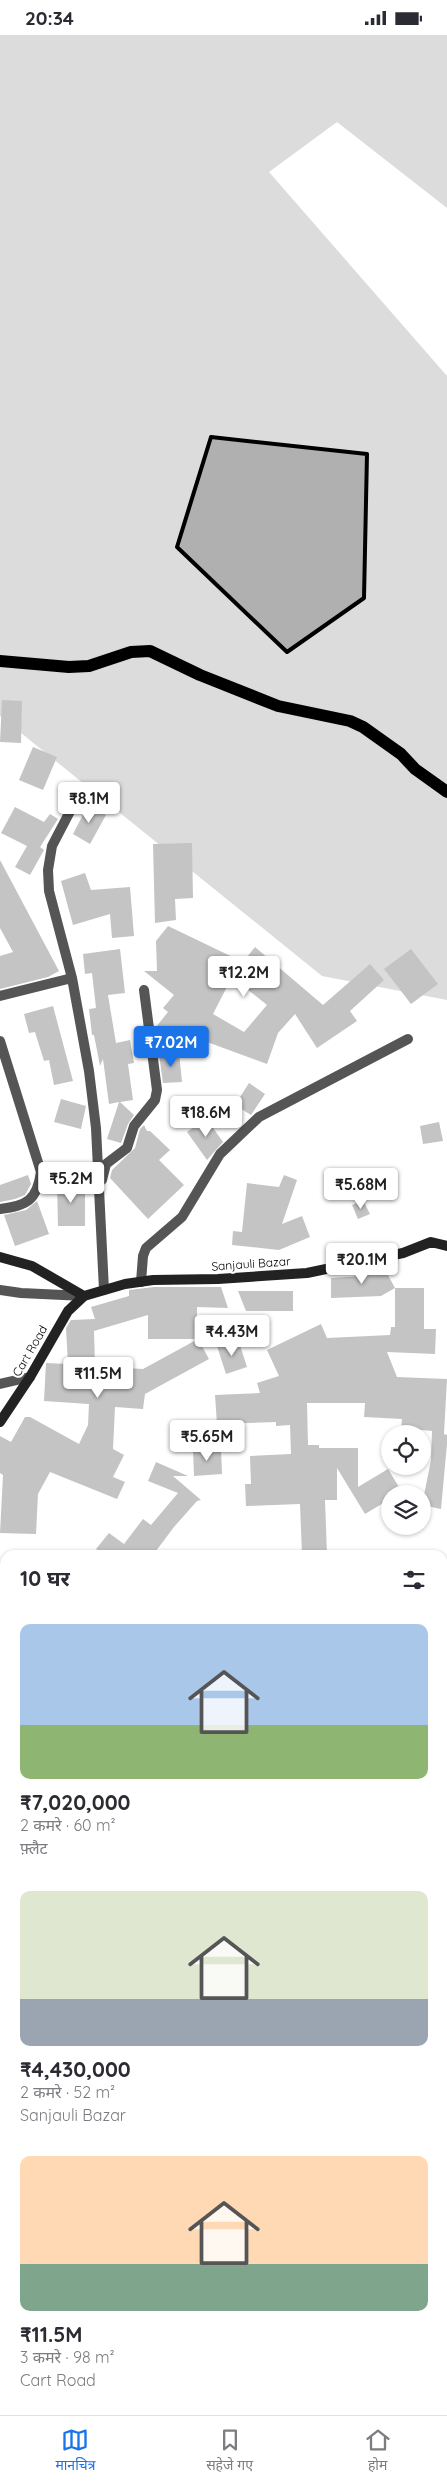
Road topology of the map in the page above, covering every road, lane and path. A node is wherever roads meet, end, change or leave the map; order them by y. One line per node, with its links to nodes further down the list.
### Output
1 (0, 661): 2 (main road)
2 (447, 792)
3 (77, 798): 4 (street)
4 (72, 978): 6 (street); 9 (street)
5 (144, 990): 9 (street)
6 (0, 996)
7 (408, 1039): 13 (street)
8 (0, 1041): 10 (street)
9 (100, 1196): 14 (street)
10 (0, 1209)
11 (447, 1246): 13 (main road, Sanjauli Bazar)
12 (0, 1257): 16 (main road)
13 (141, 1281): 14 (main road, Sanjauli Bazar)
14 (104, 1289): 16 (main road, Sanjauli Bazar)
15 (0, 1290): 16 (street)
16 (84, 1296): 17 (main road, Cart Road)
17 (30, 1377): 18 (street); 19 (main road, Cart Road)
18 (0, 1384)
19 (0, 1422)

